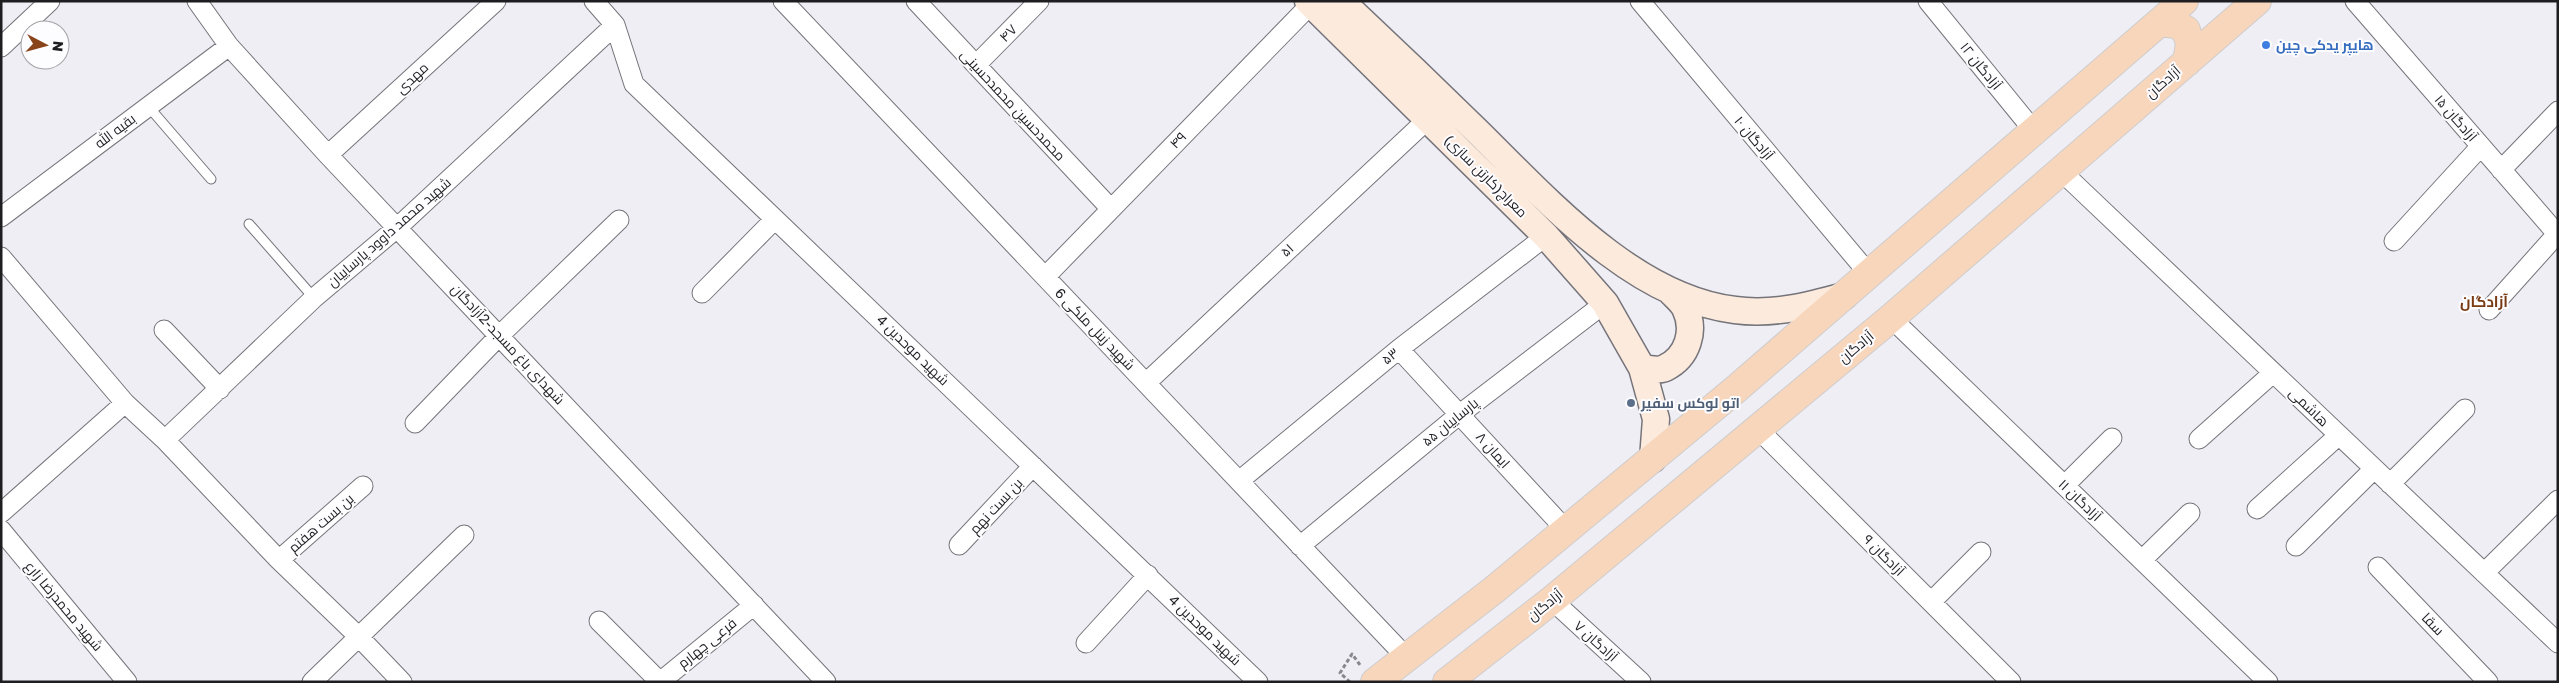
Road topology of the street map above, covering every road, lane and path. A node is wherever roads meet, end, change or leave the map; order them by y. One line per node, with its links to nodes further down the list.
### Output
1 (50, 1): 18 (street)
2 (197, 1): 17 (street, شهدای‌ باغ مسجد-2آزادگان)
3 (496, 1): 26 (street, مهدی)
4 (594, 1): 16 (street, 4 شهید موحدین)
5 (783, 1): 41 (street, 6 شهید زینل ملکی)
6 (916, 1): 20 (street, محمدحسین محمدحسینی)
7 (1039, 1): 20 (street, ۴۷)
8 (1341, 1): 43 (street, معراج(کارتن سازی))
9 (1640, 1): 40 (street, ۱۰ آزادگان)
10 (2184, 1): 15 (main road)
11 (2355, 1): 25 (street, ۱۵ آزادگان)
12 (1929, 2): 24 (street, ۱۲ آزادگان)
13 (1310, 3): 23 (street, معراج(کارتن سازی)); 30 (street, ۴۹)
14 (2244, 4): 19 (main road, آزادگان)
15 (2160, 22): 19 (main road); 24 (main road)
16 (615, 25): 32 (street, 4 شهید موحدین); 35 (street, شهید محمد داوود پارساییان)
17 (229, 46): 21 (street, بقیه الله); 26 (street, شهدای‌ باغ مسجد-2آزادگان)
18 (1, 47)
19 (2187, 62): 28 (main road, آزادگان)
20 (976, 65): 30 (street, محمدحسین محمدحسینی)
21 (148, 106): 29 (lane); 31 (street, بقیه الله)
22 (2558, 111): 27 (street)
23 (1429, 118): 37 (street, معراج(کارتن سازی)); 54 (street, ۵۱)
24 (2034, 131): 40 (main road)
25 (2481, 146): 27 (street, ۱۵ آزادگان); 38 (street)
26 (328, 155): 35 (street, شهدای‌ باغ مسجد-2آزادگان)
27 (2501, 170): 36 (street, ۱۵ آزادگان)
28 (2061, 171): 48 (main road, آزادگان); 53 (street, هاشمی)
29 (211, 179)
30 (1110, 209): 41 (street, ۴۹)
31 (1, 217)
32 (775, 218): 42 (street); 66 (street, 4 شهید موحدین)
33 (619, 220): 50 (street)
34 (249, 224): 45 (lane)
35 (398, 227): 45 (street, شهید محمد داوود پارساییان); 50 (street, شهدای‌ باغ مسجد-2آزادگان)
36 (2558, 234): 47 (street)
37 (1546, 236): 46 (street, معراج(کارتن سازی)); 51 (street, ۵۳)
38 (2394, 241)
39 (1, 257): 56 (street)
40 (1869, 274): 44 (main road)
41 (1045, 277): 54 (street, 6 شهید زینل ملکی)
42 (702, 293)
43 (1672, 293): 44 (street); 52 (street)
44 (1844, 296): 65 (main road)
45 (314, 298): 55 (street, شهید محمد داوود پارساییان)
46 (1605, 303): 52 (street, معراج(کارتن سازی)); 58 (street, پارساییان ۵۵)
47 (2489, 310)
48 (1891, 318): 60 (main road, آزادگان); 71 (street, ۱۱ آزادگان)
49 (164, 330): 55 (street)
50 (500, 335): 59 (street); 90 (street, شهدای‌ باغ مسجد-2آزادگان)
51 (1399, 349): 58 (street, ۸ ایمان); 68 (street, ۵۳)
52 (1642, 368): 65 (street, معراج(کارتن سازی))
53 (2273, 373): 61 (street, هاشمی); 63 (street)
54 (1146, 383): 68 (street, 6 شهید زینل ملکی)
55 (220, 389): 64 (street, شهید محمد داوود پارساییان)
56 (125, 403): 64 (street); 74 (street)
57 (2465, 409): 69 (street)
58 (1460, 414): 77 (street, ۸ ایمان); 80 (street, پارساییان ۵۵)
59 (415, 423)
60 (1757, 428): 88 (main road, آزادگان); 89 (street, ۹ آزادگان)
61 (2339, 435): 67 (street, هاشمی); 73 (street)
62 (2112, 438): 71 (street)
63 (2199, 439)
64 (165, 440): 83 (street)
65 (1652, 459): 77 (main road)
66 (1033, 466): 79 (street, بن بست نهم); 87 (street, 4 شهید موحدین)
67 (2374, 469): 69 (street, هاشمی); 81 (street)
68 (1239, 482): 80 (street, 6 شهید زینل ملکی)
69 (2390, 484): 86 (street, هاشمی)
70 (363, 486): 83 (street, بن بست هفتم)
71 (2065, 486): 84 (street, ۱۱ آزادگان)
72 (2558, 500): 86 (street)
73 (2257, 509)
74 (1, 513)
75 (2190, 513): 84 (street)
76 (1, 530): 97 (street, شهید محمدرضا زارع)
77 (1566, 530): 96 (main road)
78 (464, 535): 92 (street)
79 (959, 545)
80 (1300, 546): 96 (street, 6 شهید زینل ملکی)
81 (2296, 546)
82 (1981, 552): 89 (street)
83 (279, 560): 92 (street)
84 (2142, 560): 108 (street, ۱۱ آزادگان)
85 (2378, 567): 109 (street, سقا)
86 (2484, 573): 93 (street, هاشمی)
87 (1148, 576): 94 (street); 102 (street, 4 شهید موحدین)
88 (1552, 600): 105 (main road, آزادگان); 106 (street, ۷ آزادگان)
89 (1931, 602): 107 (street, ۹ آزادگان)
90 (754, 605): 100 (street, فرعی چهارم); 101 (street, شهدای‌ باغ مسجد-2آزادگان)
91 (599, 621): 100 (street)
92 (360, 637): 98 (street); 99 (street)
93 (2557, 639)
94 (1086, 643)
95 (1352, 654): 103 (path)
96 (1406, 657): 104 (main road)
97 (127, 682)
98 (312, 682)
99 (402, 682)
100 (660, 682)
101 (826, 682)
102 (1258, 682)
103 (1350, 682)
104 (1375, 682)
105 (1447, 682)
106 (1641, 682)
107 (2010, 682)
108 (2268, 682)
109 (2488, 682)

